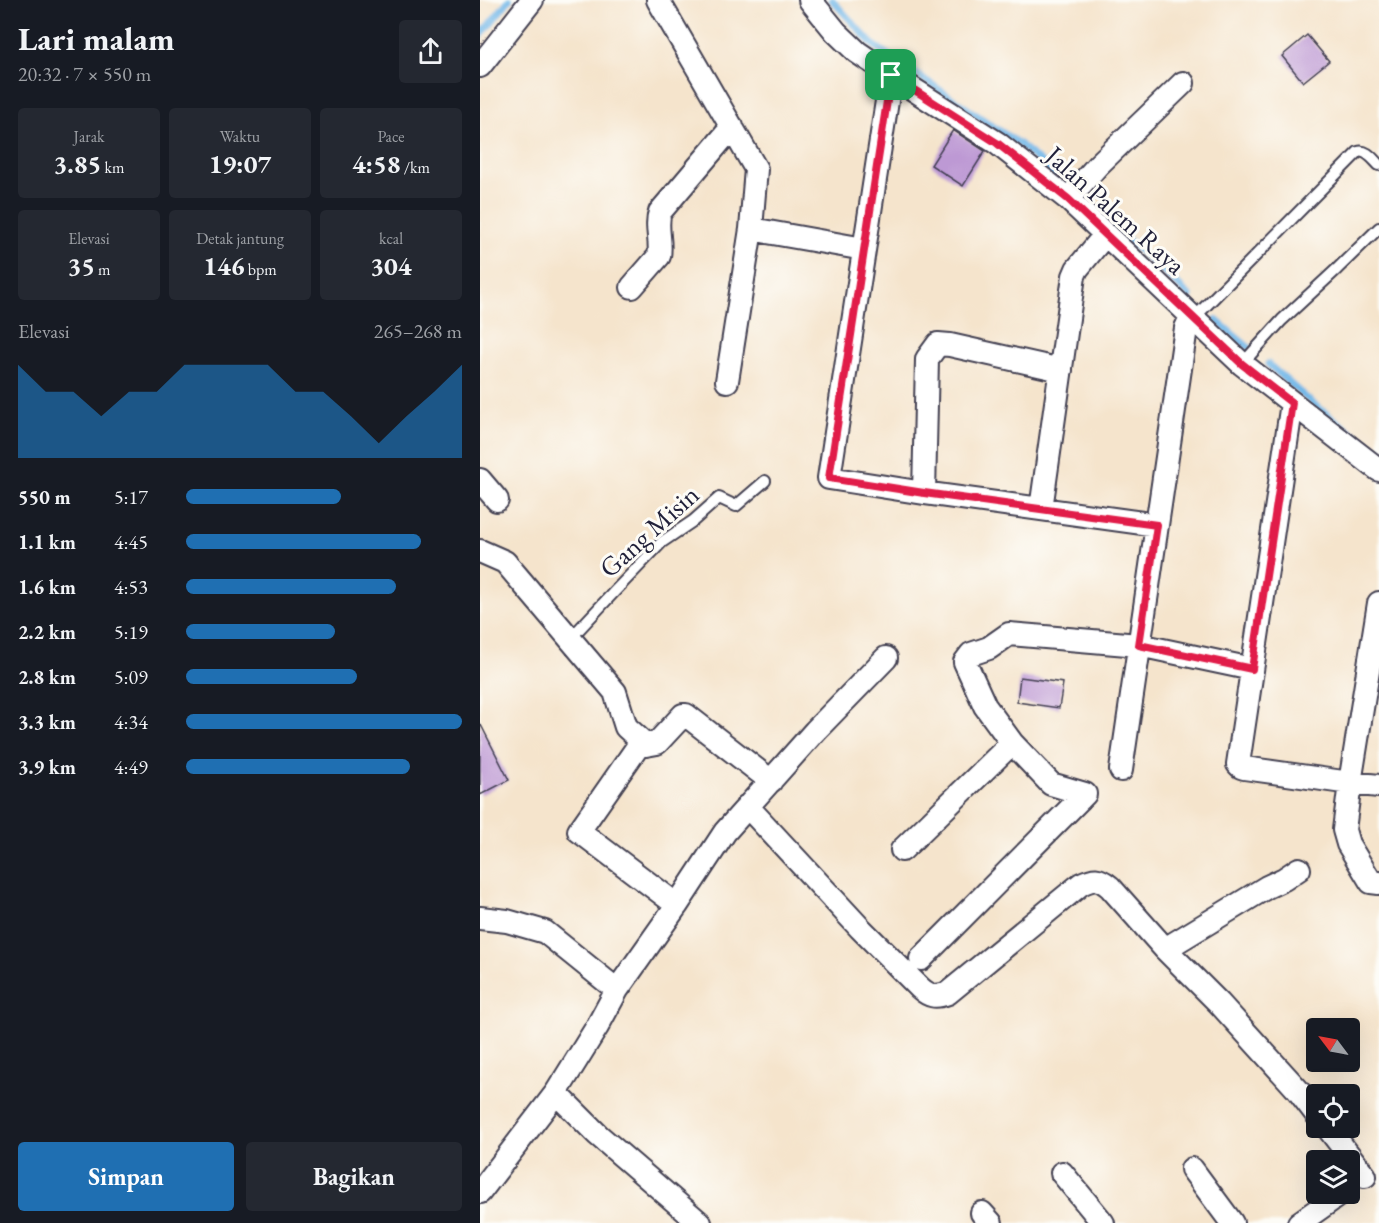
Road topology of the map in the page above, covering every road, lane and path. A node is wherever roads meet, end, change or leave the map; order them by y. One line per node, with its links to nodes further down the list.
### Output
1 (532, 0): 4 (street)
2 (658, 0): 7 (street)
3 (810, 0): 5 (street, Jalan Palem Raya)
4 (480, 66)
5 (891, 75): 9 (street, Jalan Palem Raya); 13 (street)
6 (1183, 83): 9 (street)
7 (732, 127): 11 (street); 14 (street)
8 (1379, 165): 15 (lane)
9 (1072, 194): 12 (street, Jalan Palem Raya)
10 (1379, 228): 16 (lane)
11 (751, 229): 13 (street); 18 (street)
12 (1105, 235): 15 (street, Jalan Palem Raya); 17 (street)
13 (864, 249): 23 (street)
14 (632, 287)
15 (1192, 318): 16 (street, Jalan Palem Raya); 26 (street)
16 (1242, 364): 19 (street, Jalan Palem Raya)
17 (1060, 370): 23 (street); 25 (street)
18 (727, 381)
19 (1292, 403): 20 (street, Jalan Palem Raya); 32 (street)
20 (1379, 470)
21 (480, 480): 24 (street)
22 (765, 481): 29 (lane, Gang Misin)
23 (924, 493): 25 (street)
24 (497, 500)
25 (1041, 509): 26 (street)
26 (1157, 525): 30 (street)
27 (480, 551): 29 (street)
28 (1379, 603): 37 (street)
29 (570, 639): 33 (street)
30 (1139, 645): 32 (street); 34 (street); 35 (street)
31 (886, 658): 36 (street)
32 (1252, 669): 37 (street)
33 (642, 742): 36 (street); 43 (street)
34 (1012, 743): 40 (street); 46 (street)
35 (1121, 770)
36 (771, 781): 39 (street)
37 (1350, 783): 38 (street); 42 (street)
38 (1379, 786)
39 (747, 806): 43 (street); 45 (street)
40 (902, 850)
41 (1299, 869): 45 (street)
42 (1379, 883)
43 (677, 905): 47 (street)
44 (480, 918): 47 (street)
45 (1165, 949): 49 (street)
46 (921, 959)
47 (617, 990): 48 (street)
48 (556, 1093): 54 (street); 56 (street)
49 (1306, 1101)
50 (1336, 1138): 53 (street)
51 (1192, 1169): 58 (street)
52 (1062, 1173): 57 (street)
53 (1369, 1178)
54 (480, 1192)
55 (1326, 1204): 59 (street)
56 (700, 1223)
57 (1103, 1223)
58 (1232, 1223)
59 (1299, 1223)

